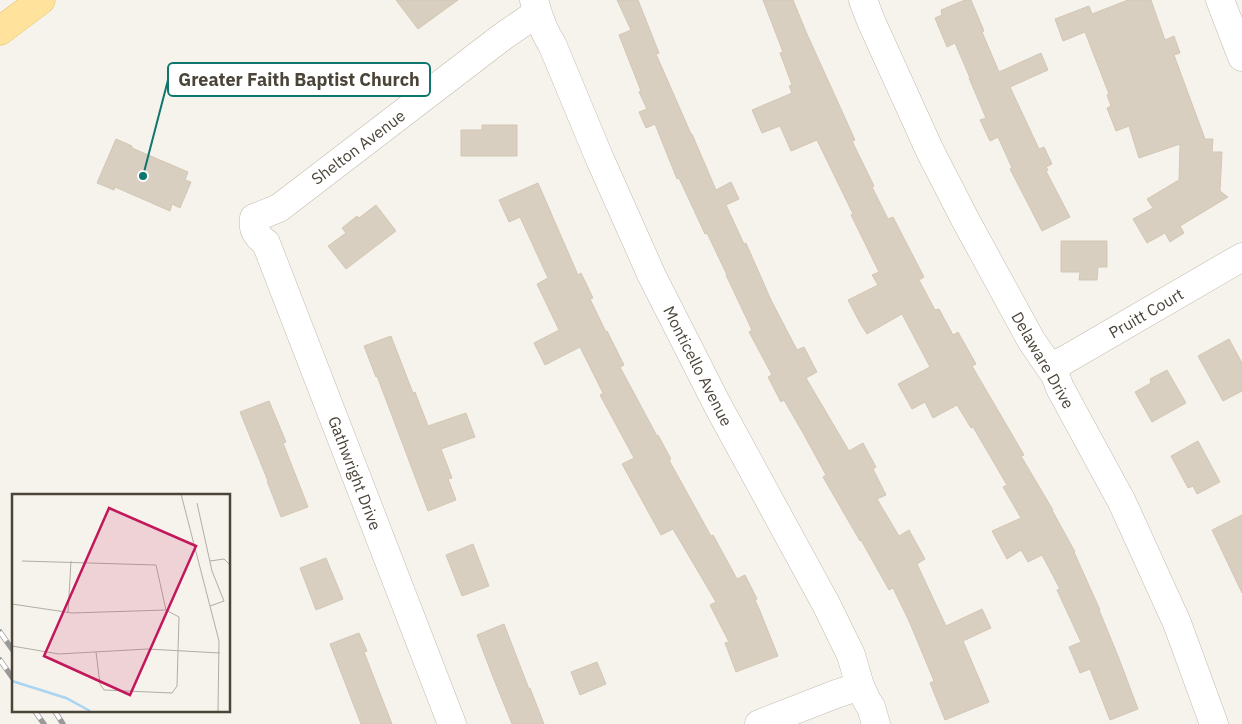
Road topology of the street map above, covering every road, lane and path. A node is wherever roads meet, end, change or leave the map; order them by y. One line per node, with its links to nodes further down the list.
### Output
1 (42, 0): 5 (main road)
2 (863, 0): 9 (street, Delaware Drive)
3 (1220, 0): 6 (street)
4 (536, 6): 7 (street, Shelton Avenue); 10 (street, Monticello Avenue)
5 (0, 31)
6 (1242, 57)
7 (253, 225): 11 (street, Gathwright Drive)
8 (1242, 257): 9 (street, Pruitt Court)
9 (1050, 367): 14 (street, Delaware Drive)
10 (860, 686): 12 (street); 13 (street, Monticello Avenue)
11 (452, 724)
12 (759, 724)
13 (876, 724)
14 (1214, 724)

